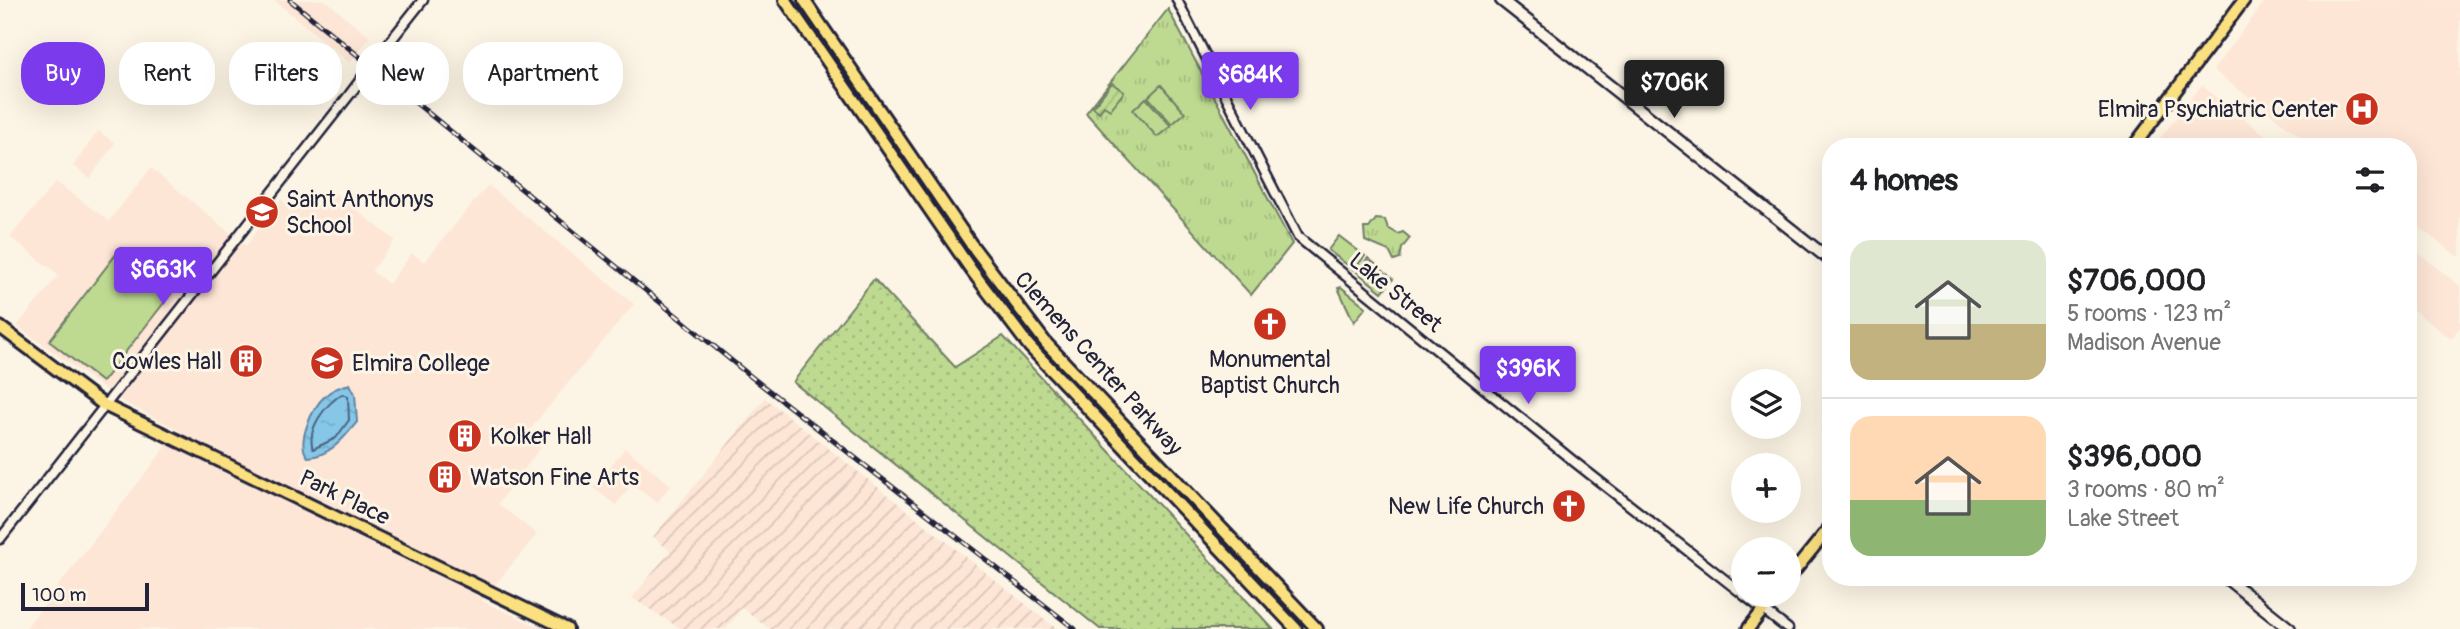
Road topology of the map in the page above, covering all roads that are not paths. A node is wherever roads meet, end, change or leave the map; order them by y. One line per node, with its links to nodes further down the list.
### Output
1 (423, 0): 10 (street, bridge)
2 (785, 0): 20 (main road, Clemens Center Parkway)
3 (804, 0): 21 (main road, Clemens Center Parkway)
4 (1177, 0): 14 (street, Lake Street)
5 (1501, 0): 8 (main road)
6 (2244, 0): 7 (main road)
7 (2140, 138)
8 (1822, 254)
9 (0, 327): 10 (main road, Park Place)
10 (104, 405): 12 (street); 19 (main road, Park Place)
11 (1822, 537): 13 (main road)
12 (0, 539)
13 (1801, 563)
14 (1731, 585)
15 (2237, 586): 24 (main road)
16 (1759, 607): 18 (street, Lake Street)
17 (1765, 607): 18 (main road)
18 (1763, 610): 22 (main road); 23 (street, Lake Street)
19 (567, 629)
20 (1296, 629)
21 (1317, 629)
22 (1748, 629)
23 (1787, 629)
24 (2290, 629)

